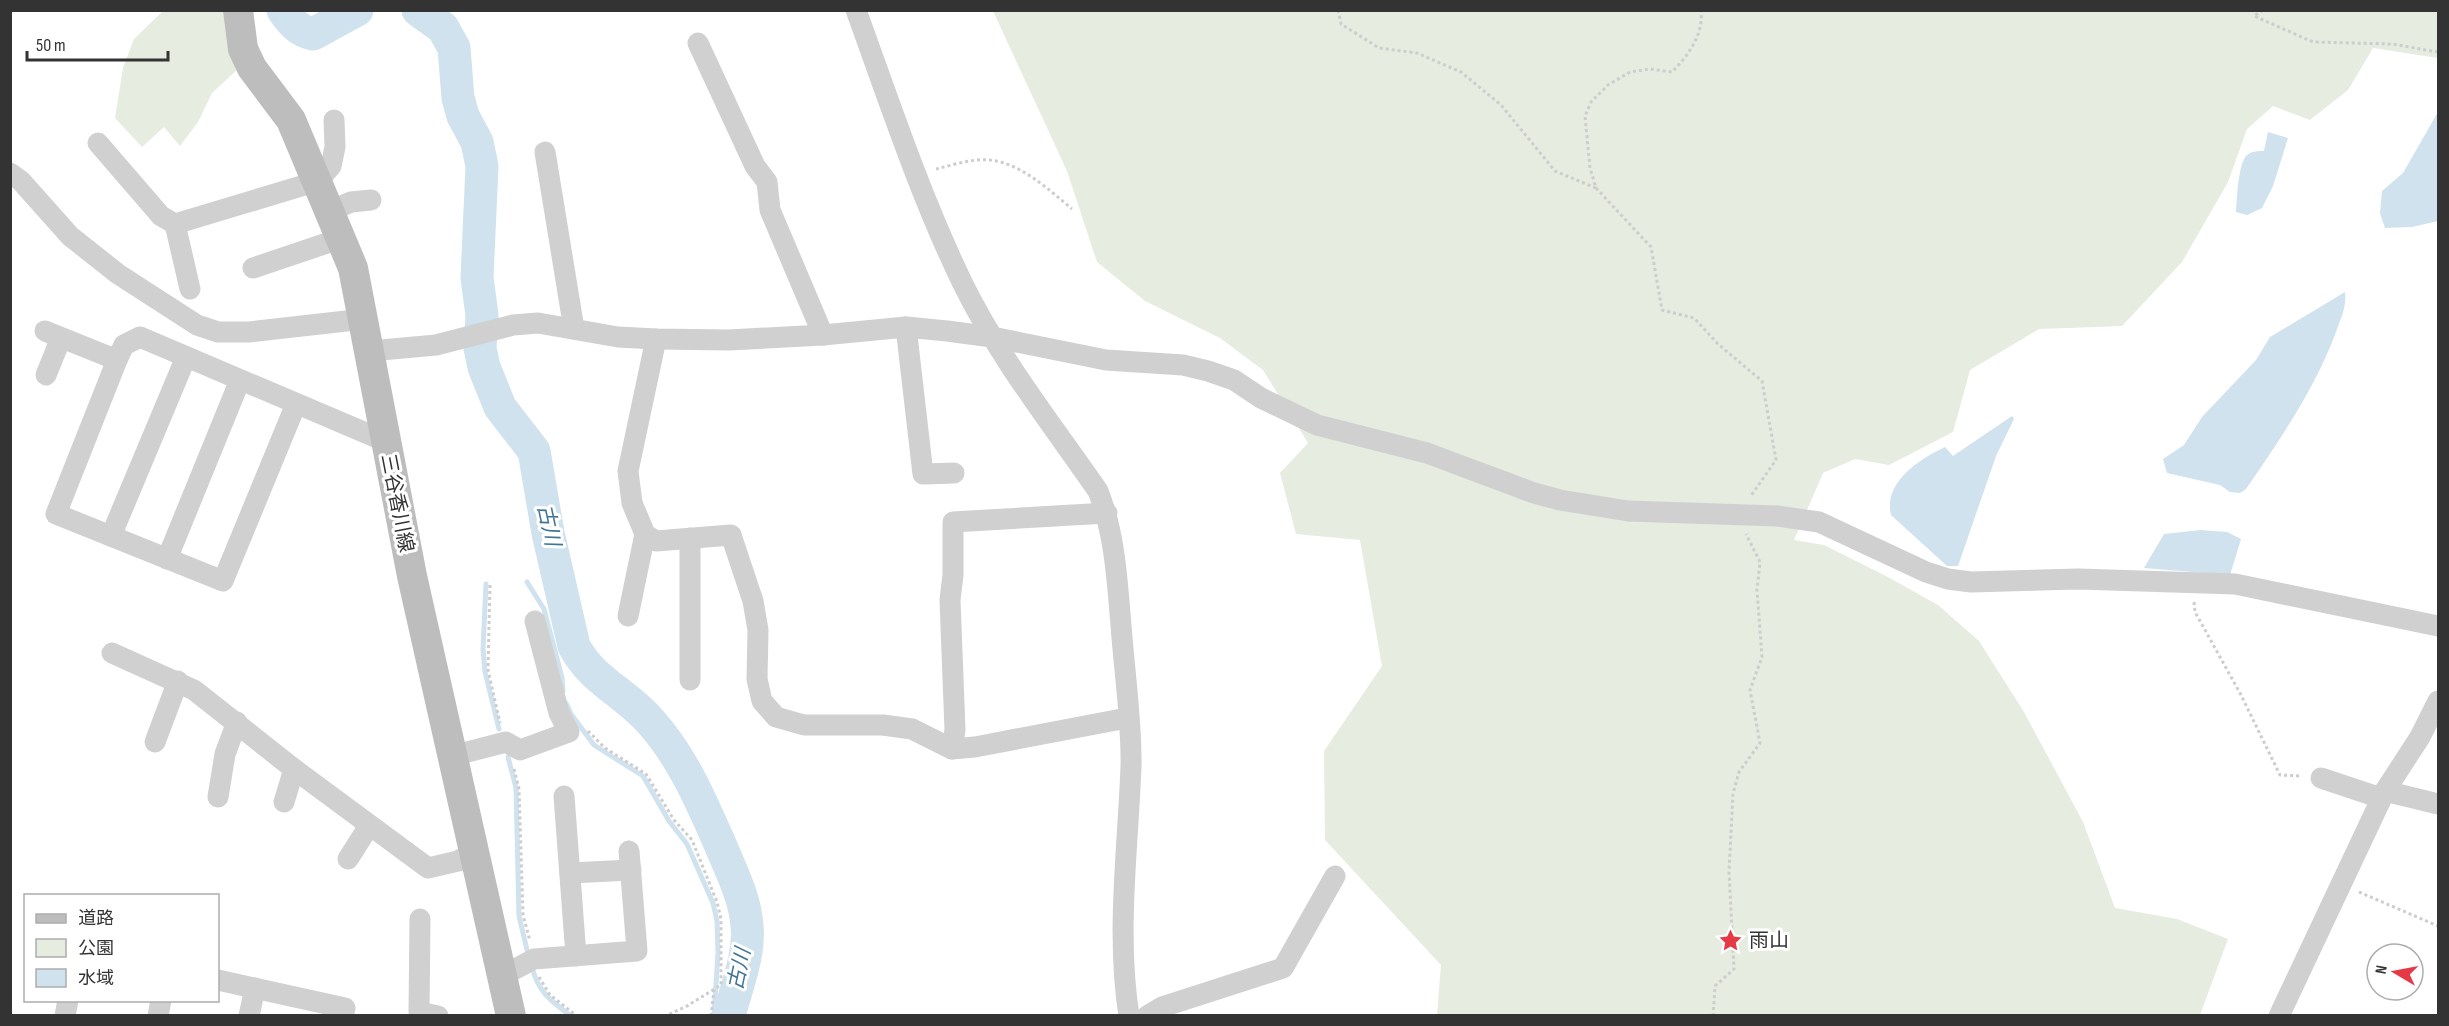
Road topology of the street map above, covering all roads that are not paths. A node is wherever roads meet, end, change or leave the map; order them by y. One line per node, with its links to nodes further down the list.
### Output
1 (238, 10): 8 (main road, 三谷香川線)
2 (856, 10): 19 (street)
3 (698, 44): 18 (street)
4 (334, 120): 8 (street)
5 (98, 143): 11 (street)
6 (545, 152): 17 (street)
7 (10, 173): 15 (street)
8 (318, 181): 10 (main road, 三谷香川線); 11 (street)
9 (371, 200): 10 (street)
10 (330, 211): 12 (main road, 三谷香川線)
11 (175, 224): 14 (street)
12 (342, 238): 13 (street); 15 (main road, 三谷香川線)
13 (253, 268)
14 (190, 289)
15 (364, 320): 21 (main road, 三谷香川線)
16 (906, 327): 18 (street); 19 (street); 28 (street)
17 (574, 329): 20 (street); 21 (street)
18 (823, 335): 20 (street)
19 (992, 337): 29 (street); 36 (street)
20 (656, 339): 30 (street)
21 (370, 351): 27 (main road, 三谷香川線)
22 (186, 357): 23 (street); 25 (street); 31 (street)
23 (117, 360): 24 (street); 31 (street)
24 (46, 375)
25 (240, 380): 26 (street); 33 (street)
26 (296, 404): 27 (street); 33 (street)
27 (387, 442): 45 (main road, 三谷香川線)
28 (954, 473)
29 (1107, 513): 41 (street); 44 (street)
30 (645, 534): 32 (street); 34 (street)
31 (111, 536): 33 (street)
32 (690, 538): 38 (street); 44 (street)
33 (167, 559)
34 (628, 616)
35 (535, 621): 45 (street)
36 (2439, 626)
37 (112, 653): 39 (street)
38 (690, 680)
39 (178, 681): 42 (street); 43 (street)
40 (2439, 701): 48 (street)
41 (1128, 718): 44 (street); 67 (street)
42 (237, 722): 46 (street); 50 (street)
43 (155, 742)
44 (952, 749)
45 (452, 756): 54 (main road, 三谷香川線)
46 (294, 769): 51 (street); 53 (street)
47 (2321, 778): 48 (street)
48 (2383, 795): 52 (street); 69 (street)
49 (564, 796): 56 (street)
50 (218, 797)
51 (284, 802)
52 (2439, 804)
53 (369, 826): 54 (street); 55 (street)
54 (474, 852): 60 (main road, 三谷香川線)
55 (348, 859)
56 (570, 873): 59 (street); 59 (street)
57 (1335, 876): 68 (street)
58 (420, 919): 65 (street)
59 (576, 956): 60 (street)
60 (502, 976): 66 (main road, 三谷香川線)
61 (219, 980): 62 (street)
62 (255, 988): 63 (street); 64 (street)
63 (249, 1016)
64 (343, 1016)
65 (438, 1016)
66 (511, 1016)
67 (1129, 1016)
68 (1147, 1016)
69 (2279, 1016)

